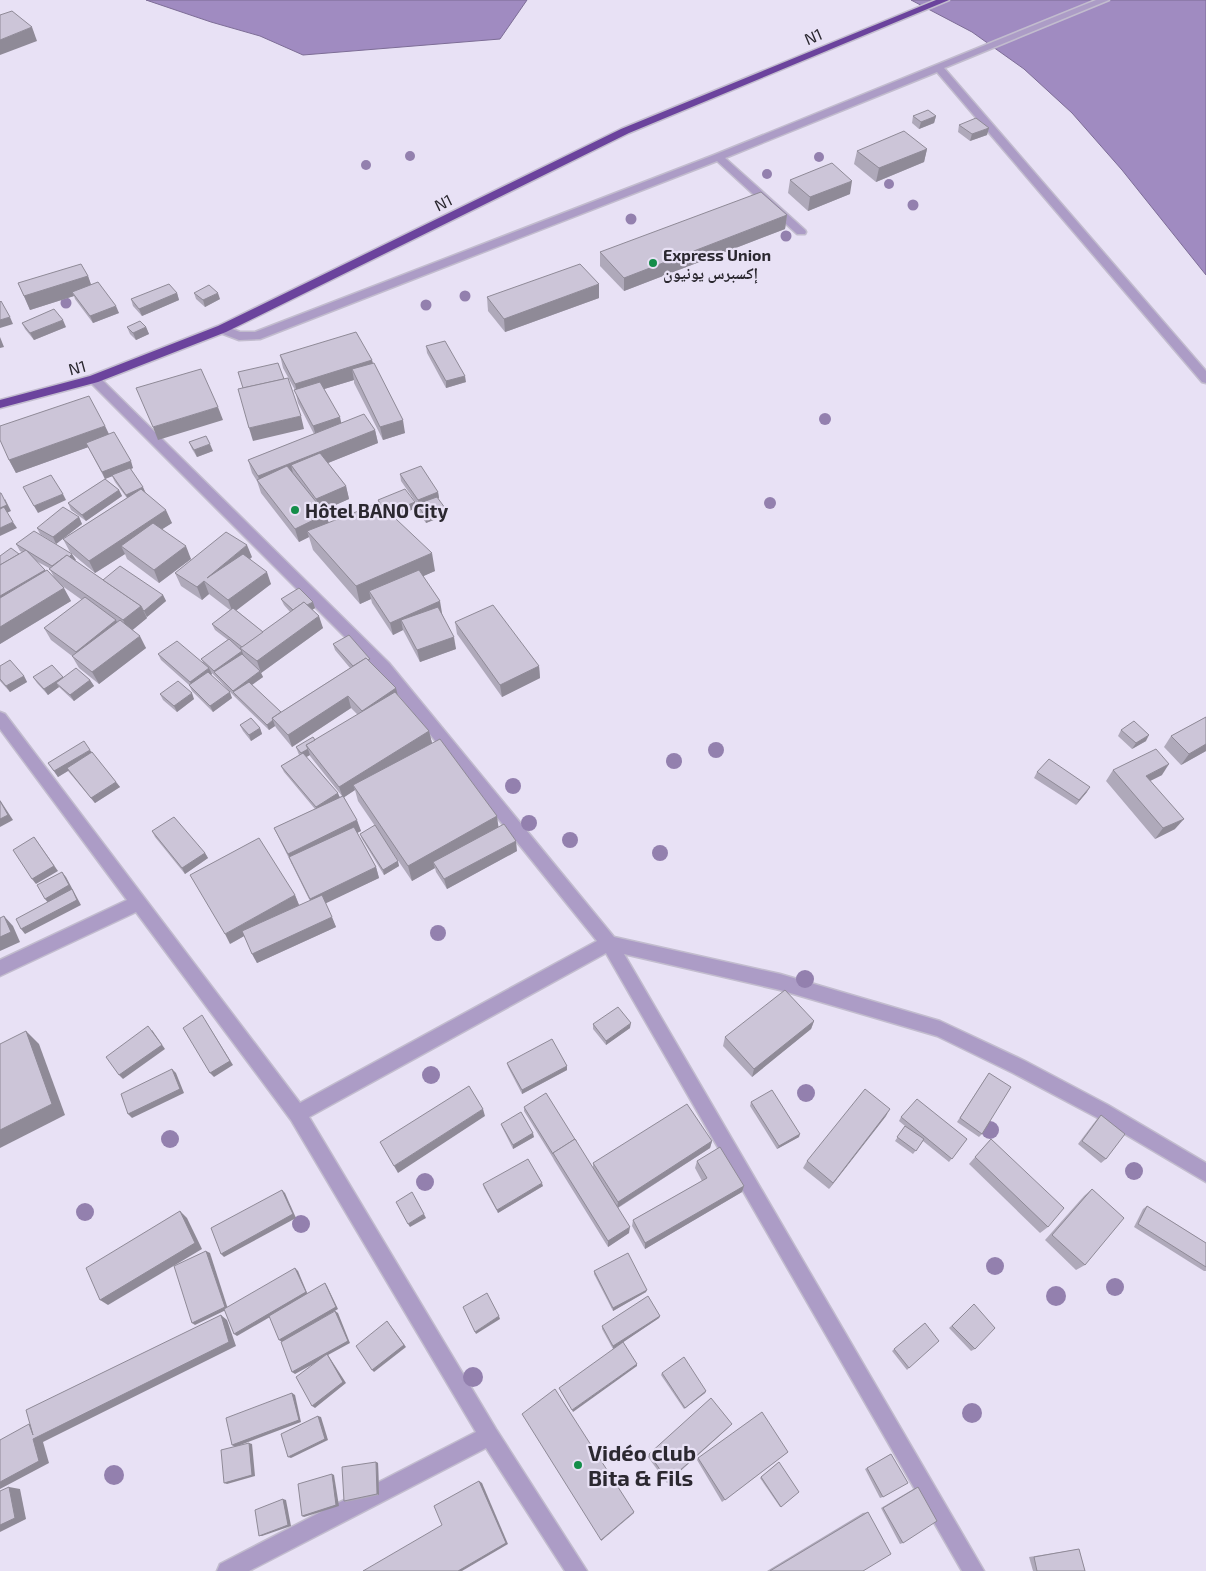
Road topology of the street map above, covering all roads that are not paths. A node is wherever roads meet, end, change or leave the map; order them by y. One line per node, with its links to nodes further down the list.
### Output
1 (944, 0): 6 (highway, N1)
2 (1104, 0): 3 (street)
3 (938, 67): 4 (street); 8 (street)
4 (718, 157): 5 (street); 6 (street)
5 (801, 232)
6 (222, 329): 7 (highway, N1)
7 (94, 379): 9 (highway, N1); 12 (street)
8 (1206, 379)
9 (0, 404)
10 (0, 718): 11 (street)
11 (138, 903): 13 (street); 14 (street)
12 (609, 943): 14 (street); 15 (street); 19 (street)
13 (0, 968)
14 (298, 1114): 16 (street)
15 (1206, 1173)
16 (489, 1436): 17 (street); 18 (street)
17 (227, 1571)
18 (577, 1571)
19 (974, 1571)

